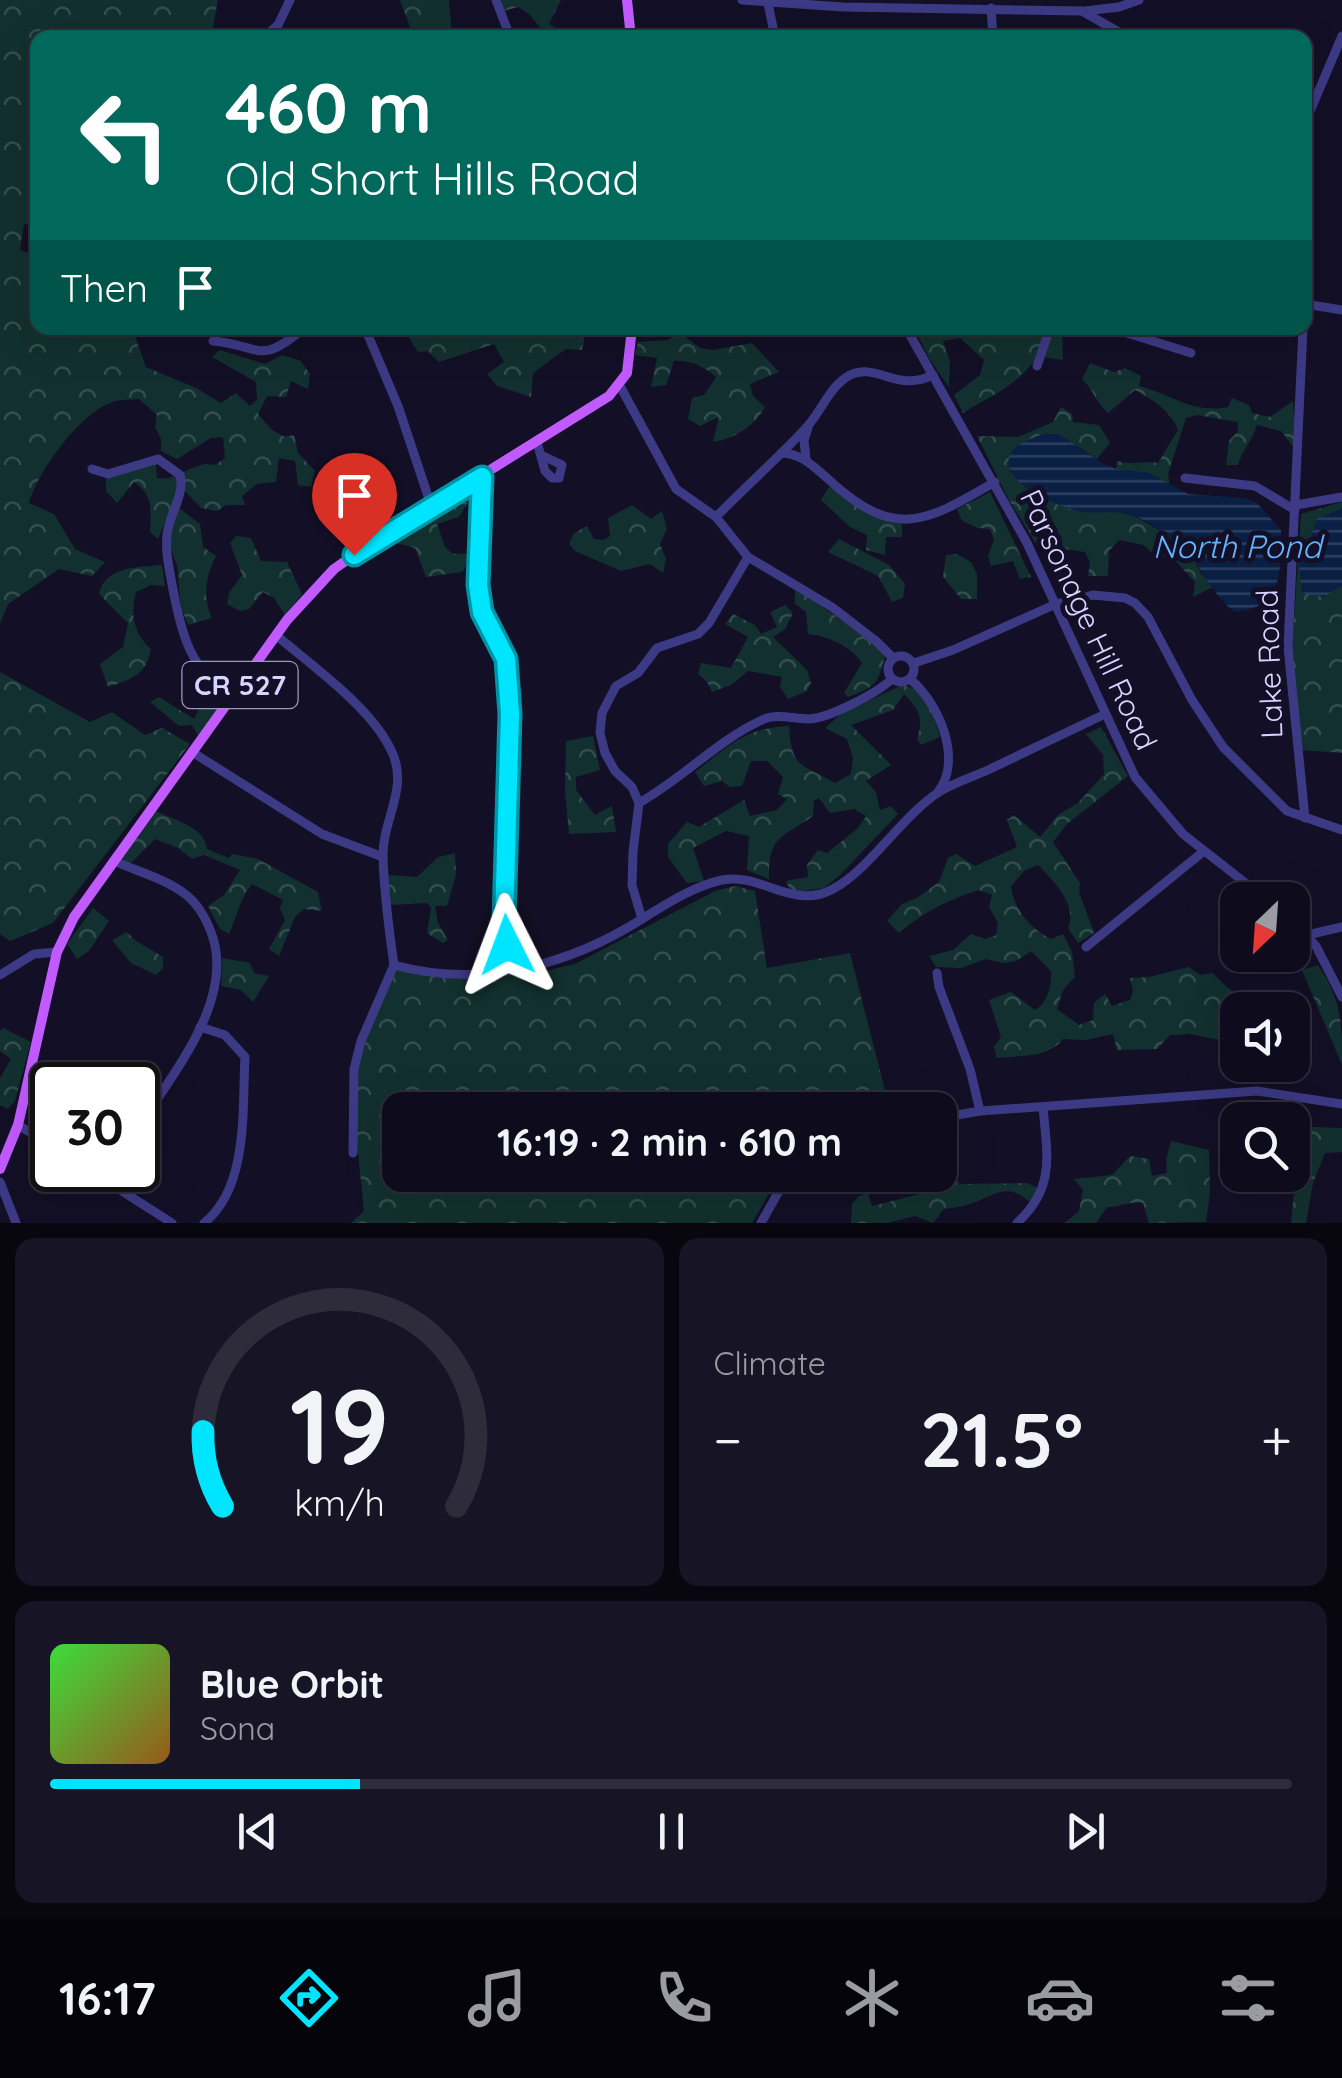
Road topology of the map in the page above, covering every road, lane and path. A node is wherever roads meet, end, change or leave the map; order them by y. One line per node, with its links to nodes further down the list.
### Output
1 (290, 0): 10 (street)
2 (496, 0): 11 (street)
3 (627, 0): 12 (main road)
4 (742, 0): 6 (street)
5 (1139, 0): 9 (street)
6 (768, 3): 7 (street); 13 (street)
7 (843, 3): 8 (street)
8 (991, 8): 9 (street); 14 (street)
9 (1082, 11): 15 (street)
10 (272, 30)
11 (507, 30)
12 (630, 30)
13 (774, 30)
14 (992, 30)
15 (1114, 30)
16 (1342, 36): 17 (street)
17 (1312, 107)
18 (1312, 305): 19 (street)
19 (1342, 310)
20 (295, 335): 27 (street)
21 (368, 335): 42 (street)
22 (631, 335): 31 (main road)
23 (910, 335): 30 (street, Parsonage Hill Road)
24 (1047, 335): 29 (street)
25 (1135, 335): 28 (street)
26 (1303, 335): 43 (street, Lake Road)
27 (213, 341)
28 (1191, 352)
29 (1036, 366)
30 (932, 374): 32 (street); 40 (street, Parsonage Hill Road)
31 (620, 386): 33 (main road, CR 527); 44 (street)
32 (809, 425): 34 (street); 36 (street)
33 (537, 442): 35 (street); 38 (main road, CR 527)
34 (781, 453): 36 (street); 44 (street)
35 (543, 456)
36 (806, 459): 40 (street)
37 (92, 469): 52 (street)
38 (482, 477): 42 (main road, CR 527); 72 (street)
39 (1185, 478): 43 (street)
40 (994, 482): 46 (street, Parsonage Hill Road)
41 (1342, 497): 43 (street)
42 (431, 505): 47 (main road, CR 527)
43 (1296, 508): 59 (street, Lake Road)
44 (716, 516): 45 (street)
45 (748, 557): 48 (street); 58 (street)
46 (1056, 604): 49 (street); 53 (street, Parsonage Hill Road); 59 (street)
47 (276, 635): 52 (main road, CR 527); 62 (street)
48 (893, 658): 49 (street); 50 (street)
49 (914, 663): 51 (street)
50 (892, 678): 51 (street); 58 (street)
51 (910, 679): 55 (street)
52 (234, 695): 54 (main road, CR 527)
53 (1104, 714): 56 (street); 61 (street, Parsonage Hill Road)
54 (192, 752): 62 (street); 63 (main road, CR 527)
55 (950, 763): 56 (street); 57 (street)
56 (976, 776): 57 (street)
57 (937, 793): 65 (street)
58 (640, 804): 65 (street)
59 (1304, 818): 60 (street)
60 (1342, 830)
61 (1204, 852): 64 (street, Parsonage Hill Road); 69 (street)
62 (383, 857): 71 (street)
63 (114, 861): 70 (main road, CR 527); 76 (street)
64 (1243, 882)
65 (642, 919): 72 (street)
66 (1342, 927): 67 (street)
67 (1310, 934)
68 (1310, 940): 75 (street)
69 (1086, 947)
70 (57, 952): 74 (street); 82 (main road, CR 527)
71 (394, 965): 72 (street); 84 (street)
72 (510, 969)
73 (937, 973): 80 (street)
74 (0, 976)
75 (1342, 996)
76 (200, 1027): 77 (street); 91 (street)
77 (160, 1093)
78 (1342, 1104): 79 (street)
79 (1043, 1106): 80 (street); 93 (street)
80 (980, 1111): 81 (street)
81 (957, 1115)
82 (18, 1124): 83 (street); 85 (main road, CR 527)
83 (30, 1132)
84 (353, 1153)
85 (0, 1169)
86 (0, 1182): 89 (street)
87 (123, 1192): 90 (street)
88 (778, 1192): 92 (street)
89 (16, 1223)
90 (172, 1223)
91 (204, 1223)
92 (761, 1223)
93 (1017, 1223)

